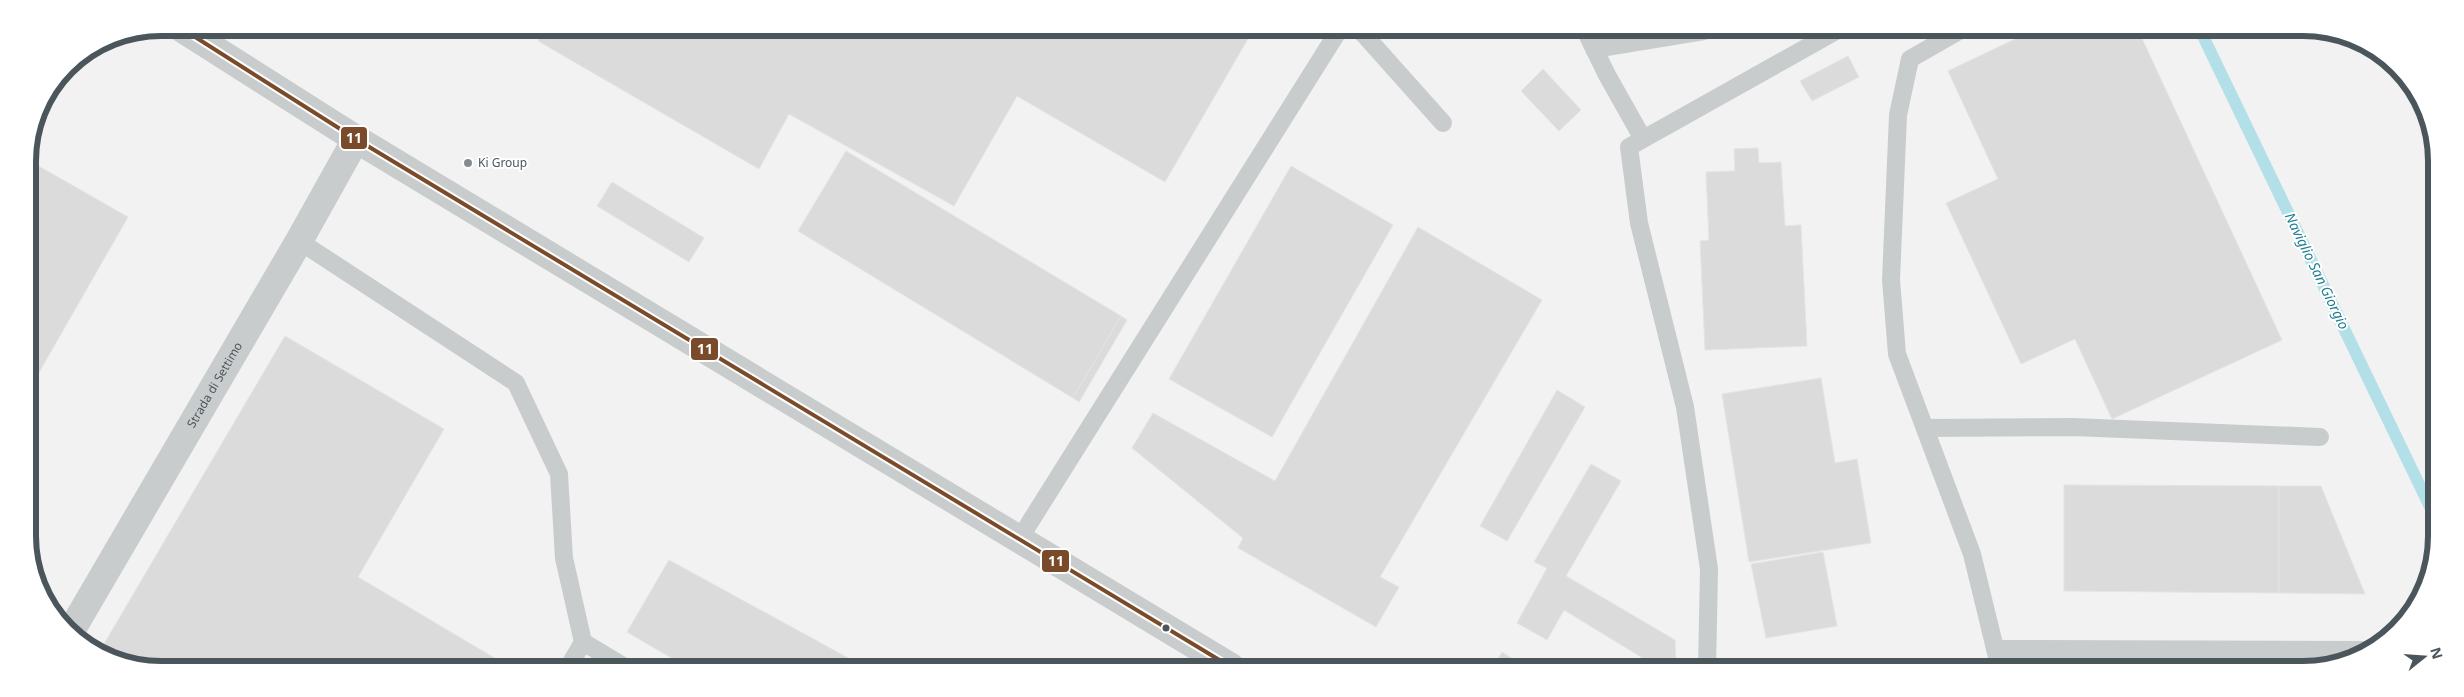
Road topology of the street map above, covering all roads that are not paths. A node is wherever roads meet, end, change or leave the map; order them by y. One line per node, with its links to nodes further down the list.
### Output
1 (1335, 36): 15 (lane)
2 (1366, 36): 9 (lane)
3 (1588, 36): 8 (lane)
4 (1672, 36): 8 (lane)
5 (1827, 36): 11 (lane)
6 (1950, 36): 13 (lane)
7 (195, 37): 10 (street)
8 (1594, 49): 11 (lane)
9 (1443, 123)
10 (356, 138): 12 (street, Strada di Settimo); 15 (street)
11 (1643, 139): 20 (lane)
12 (299, 242): 16 (street, Strada di Settimo); 17 (lane)
13 (1925, 428): 14 (lane); 18 (lane)
14 (2320, 437)
15 (1020, 538): 24 (street)
16 (74, 625)
17 (583, 642): 22 (lane); 23 (lane)
18 (1995, 649): 19 (lane); 21 (lane)
19 (2353, 650)
20 (1707, 660)
21 (1998, 660)
22 (571, 661)
23 (614, 661)
24 (1219, 661)

